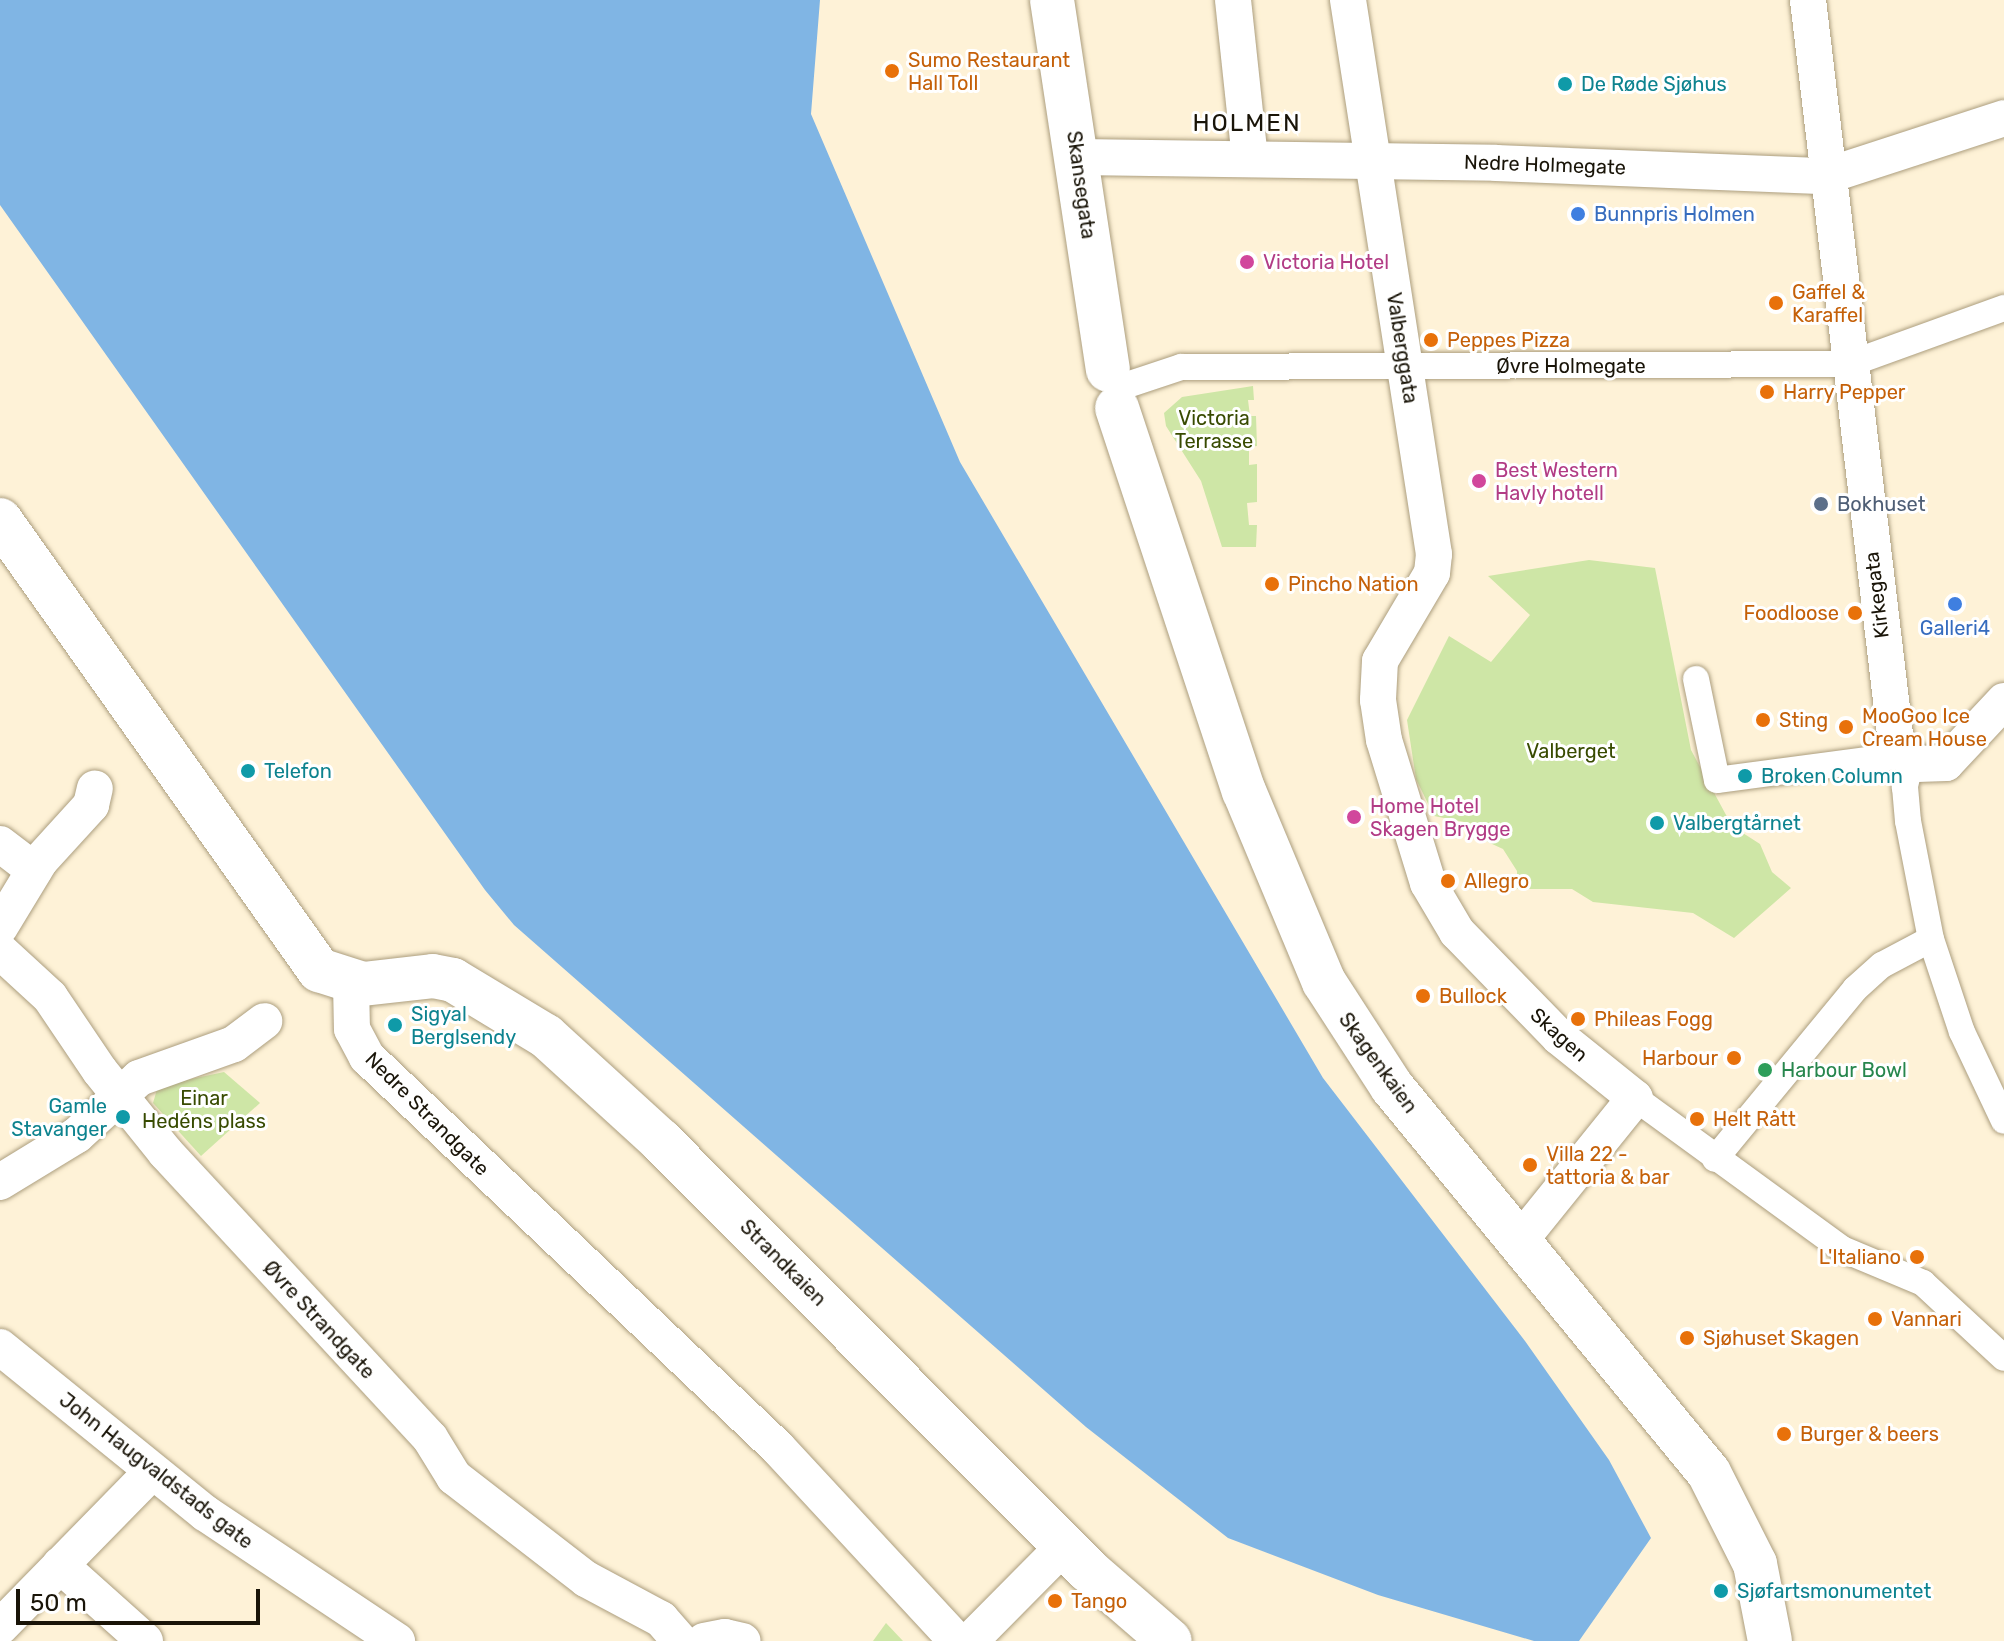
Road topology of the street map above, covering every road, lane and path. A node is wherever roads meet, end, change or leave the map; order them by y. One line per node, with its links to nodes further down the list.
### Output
1 (1052, 0): 6 (street, Skansegata)
2 (1233, 0): 7 (street)
3 (1348, 0): 8 (street, Valberggata)
4 (1808, 0): 9 (street, Kirkegata)
5 (2004, 118): 9 (street, Nedre Holmegate)
6 (1078, 157): 7 (street, Nedre Holmegate); 13 (street, Skansegata)
7 (1250, 158): 8 (street, Nedre Holmegate)
8 (1373, 160): 9 (street, Nedre Holmegate); 12 (street, Valberggata)
9 (1826, 176): 11 (street, Kirkegata)
10 (2004, 308): 11 (street, Øvre Holmegate)
11 (1849, 364): 12 (street, Øvre Holmegate); 18 (street, Kirkegata)
12 (1406, 366): 13 (street, Øvre Holmegate); 15 (street, Valberggata)
13 (1118, 387): 32 (street, Skagenkaien)
14 (0, 520): 25 (street)
15 (1434, 554): 28 (street, Skagen)
16 (1696, 679): 18 (street)
17 (2004, 701): 18 (street)
18 (1908, 757): 23 (street, Kirkegata)
19 (95, 788): 21 (street)
20 (0, 844): 21 (street)
21 (34, 870): 22 (street)
22 (0, 927)
23 (1931, 939): 29 (street, Kirkegata); 30 (street)
24 (0, 951): 27 (street, Øvre Strandgate)
25 (351, 983): 36 (street, Strandkaien); 44 (street, Nedre Strandgate)
26 (264, 1021): 27 (street)
27 (119, 1096): 31 (street); 41 (street, Øvre Strandgate)
28 (1635, 1098): 30 (street, Skagen); 32 (street)
29 (2004, 1121)
30 (1715, 1159): 34 (street, Skagen)
31 (0, 1182)
32 (1519, 1242): 47 (street, Skagenkaien)
33 (0, 1347): 35 (street, John Haugvaldstads gate)
34 (2004, 1358)
35 (152, 1472): 37 (street); 40 (street, John Haugvaldstads gate)
36 (1065, 1545): 45 (street); 46 (street, Strandkaien)
37 (60, 1565): 38 (street); 39 (street)
38 (0, 1627)
39 (145, 1641)
40 (397, 1641)
41 (680, 1641)
42 (704, 1641): 43 (street)
43 (743, 1641)
44 (957, 1641)
45 (970, 1641)
46 (1170, 1641)
47 (1770, 1641)

